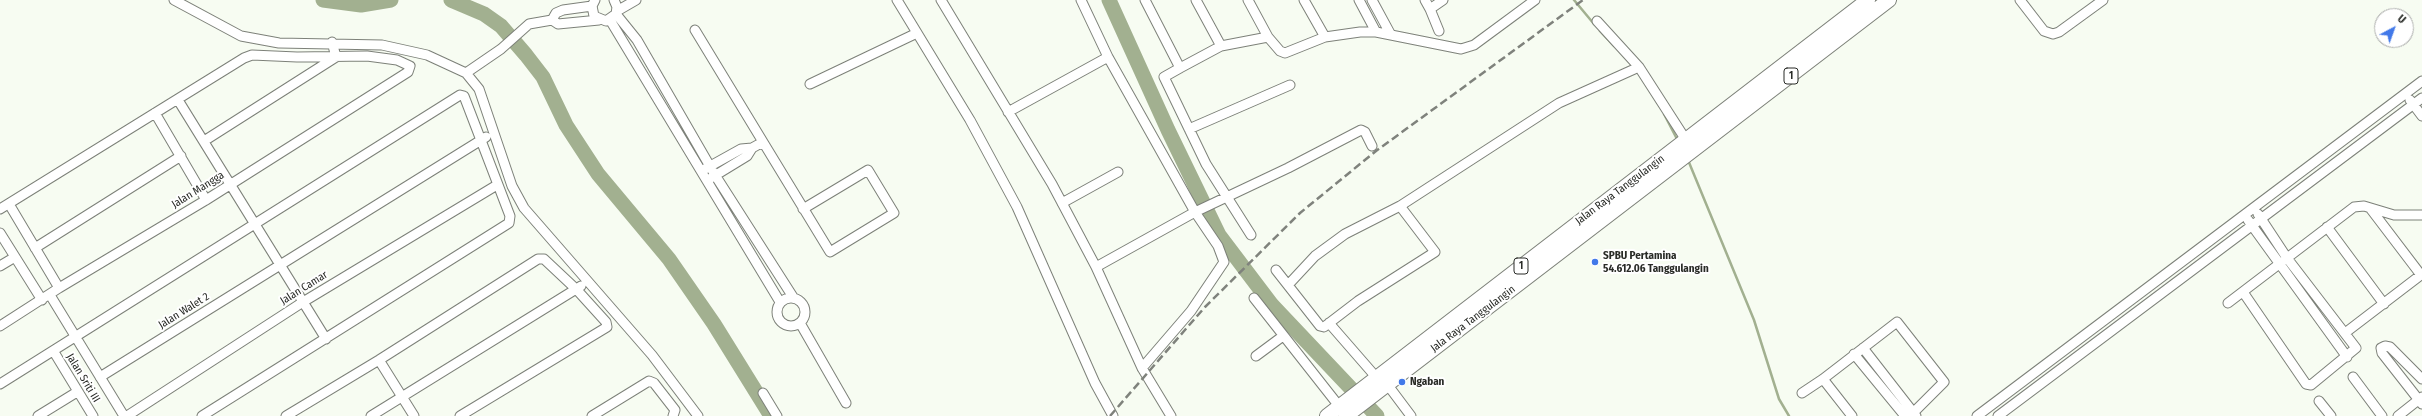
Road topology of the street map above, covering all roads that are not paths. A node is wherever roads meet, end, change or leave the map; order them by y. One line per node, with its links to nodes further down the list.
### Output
1 (174, 0): 33 (street)
2 (614, 0): 22 (street)
3 (636, 0): 22 (street)
4 (897, 0): 29 (street)
5 (941, 0): 47 (street)
6 (1081, 0): 36 (street)
7 (1145, 0): 37 (street)
8 (1196, 0): 34 (street)
9 (1248, 0): 31 (street)
10 (1304, 0): 32 (street)
11 (1359, 0): 28 (street)
12 (1372, 0): 30 (street)
13 (1425, 0): 21 (street)
14 (1443, 0): 21 (street)
15 (1535, 0): 30 (street)
16 (1868, 0): 55 (highway, 1)
17 (2020, 0): 18 (street)
18 (2099, 1)
19 (593, 2): 23 (street); 24 (street)
20 (1885, 2): 55 (highway, 1)
21 (1430, 9): 27 (street)
22 (614, 15): 24 (street); 59 (street); 60 (street)
23 (552, 20): 24 (street); 39 (street)
24 (599, 20)
25 (1597, 21): 38 (street)
26 (695, 30): 54 (street)
27 (1439, 31)
28 (1376, 32): 30 (street); 32 (street)
29 (917, 33): 41 (street); 152 (street)
30 (1391, 35)
31 (1268, 37): 32 (street); 34 (street)
32 (1325, 37)
33 (332, 42): 35 (street); 39 (street)
34 (1222, 46): 37 (street)
35 (336, 57): 45 (street); 53 (street); 64 (street, Jalan Mangga)
36 (1108, 57): 47 (street); 75 (street)
37 (1180, 68): 50 (street)
38 (1635, 69): 55 (street); 70 (street)
39 (466, 73): 51 (street)
40 (2422, 81): 43 (street)
41 (810, 84)
42 (1290, 85): 50 (street)
43 (2406, 95): 46 (street); 71 (street)
44 (2422, 98): 46 (street)
45 (178, 100): 48 (street); 53 (street)
46 (2414, 104): 49 (street); 78 (street)
47 (1008, 112): 68 (street)
48 (156, 113): 58 (street); 69 (street)
49 (2422, 116)
50 (1189, 128): 66 (street)
51 (494, 132): 52 (street, Jalan Walet 2); 95 (street)
52 (482, 140): 65 (street); 79 (street); 89 (street, Jalan Walet 2)
53 (204, 141): 64 (street)
54 (762, 142): 57 (street); 74 (street)
55 (1687, 145): 127 (highway, Jalan Raya Tanggulangin / 1)
56 (1372, 146): 66 (street)
57 (752, 148): 59 (street); 62 (street)
58 (181, 156): 67 (street); 85 (street)
59 (710, 166): 60 (street); 62 (street)
60 (701, 172): 63 (street)
61 (1118, 172): 68 (street)
62 (714, 175): 63 (street); 84 (street)
63 (706, 181): 86 (street)
64 (230, 184): 67 (street, Jalan Mangga); 79 (street)
65 (497, 185): 103 (street, Jalan Camar); 113 (street)
66 (1224, 198): 75 (street); 83 (street)
67 (206, 200): 97 (street, Jalan Mangga)
68 (1062, 203): 92 (street)
69 (9, 204): 73 (street); 85 (street)
70 (1400, 206): 96 (street); 108 (street)
71 (2254, 208): 76 (street); 78 (street)
72 (2370, 208): 77 (street); 81 (street); 94 (street)
73 (0, 209)
74 (803, 209): 74 (street)
75 (1199, 210): 92 (street); 122 (street)
76 (2245, 215): 80 (street); 114 (street)
77 (2422, 215)
78 (2260, 219): 80 (street); 88 (street)
79 (256, 224): 89 (street); 112 (street)
80 (2252, 225): 90 (street); 117 (street)
81 (2327, 226): 88 (street); 106 (street)
82 (0, 233): 87 (street)
83 (1251, 235)
84 (757, 242): 86 (street); 101 (street)
85 (35, 248): 97 (street)
86 (747, 248): 104 (street)
87 (15, 257): 91 (street); 100 (street)
88 (2287, 258): 90 (street); 110 (street)
89 (280, 264): 103 (street); 124 (street, Jalan Walet 2)
90 (2279, 265): 99 (street); 120 (street)
91 (0, 266)
92 (1096, 267): 122 (street)
93 (1276, 270): 96 (street)
94 (2422, 274): 106 (street)
95 (587, 281): 98 (street); 129 (street)
96 (1288, 284): 108 (street)
97 (59, 288): 100 (street, Jalan Mangga)
98 (577, 290): 121 (street); 133 (street); 147 (street)
99 (2243, 292): 105 (street); 120 (street)
100 (46, 297): 109 (street, Jalan Mangga); 112 (street)
101 (793, 297): 104 (street); 107 (street)
102 (1254, 298): 111 (street)
103 (303, 302): 113 (street); 142 (street, Jalan Camar)
104 (780, 302): 107 (street)
105 (2228, 303)
106 (2384, 304): 110 (street)
107 (800, 322): 137 (street)
108 (1329, 323): 127 (street)
109 (0, 326)
110 (2346, 333): 120 (street)
111 (1283, 336): 119 (street); 138 (street)
112 (75, 337): 116 (street); 124 (street)
113 (326, 339): 143 (street)
114 (2076, 342): 117 (street); 157 (street)
115 (1863, 348): 118 (street); 139 (street); 139 (street)
116 (54, 352): 128 (street); 130 (street, Jalan Sriti III)
117 (2084, 352): 158 (street)
118 (1854, 354): 125 (street); 139 (street)
119 (1256, 356)
120 (2347, 357)
121 (379, 360): 133 (street); 144 (street)
122 (1142, 368): 153 (street)
123 (2353, 377): 160 (street)
124 (100, 378): 142 (street)
125 (1823, 379): 132 (street); 156 (street)
126 (2422, 379): 135 (street)
127 (1380, 382): 138 (highway, 1); 155 (street)
128 (0, 384)
129 (678, 390): 134 (street); 150 (street)
130 (77, 392): 140 (street); 141 (street, Jalan Sriti III)
131 (763, 393): 151 (street)
132 (1802, 393)
133 (402, 396): 145 (street); 146 (street)
134 (665, 398): 148 (street); 149 (street)
135 (2421, 400): 161 (street)
136 (2319, 401): 159 (street)
137 (846, 403)
138 (1345, 409): 154 (highway, 1)
139 (1911, 415)
140 (38, 416)
141 (93, 416)
142 (126, 416)
143 (202, 416)
144 (286, 416)
145 (371, 416)
146 (414, 416)
147 (460, 416)
148 (592, 416)
149 (673, 416)
150 (698, 416)
151 (777, 416)
152 (1113, 416)
153 (1171, 416)
154 (1327, 416)
155 (1411, 416)
156 (1852, 416)
157 (1977, 416)
158 (1998, 416)
159 (2331, 416)
160 (2382, 416)
161 (2398, 416)

